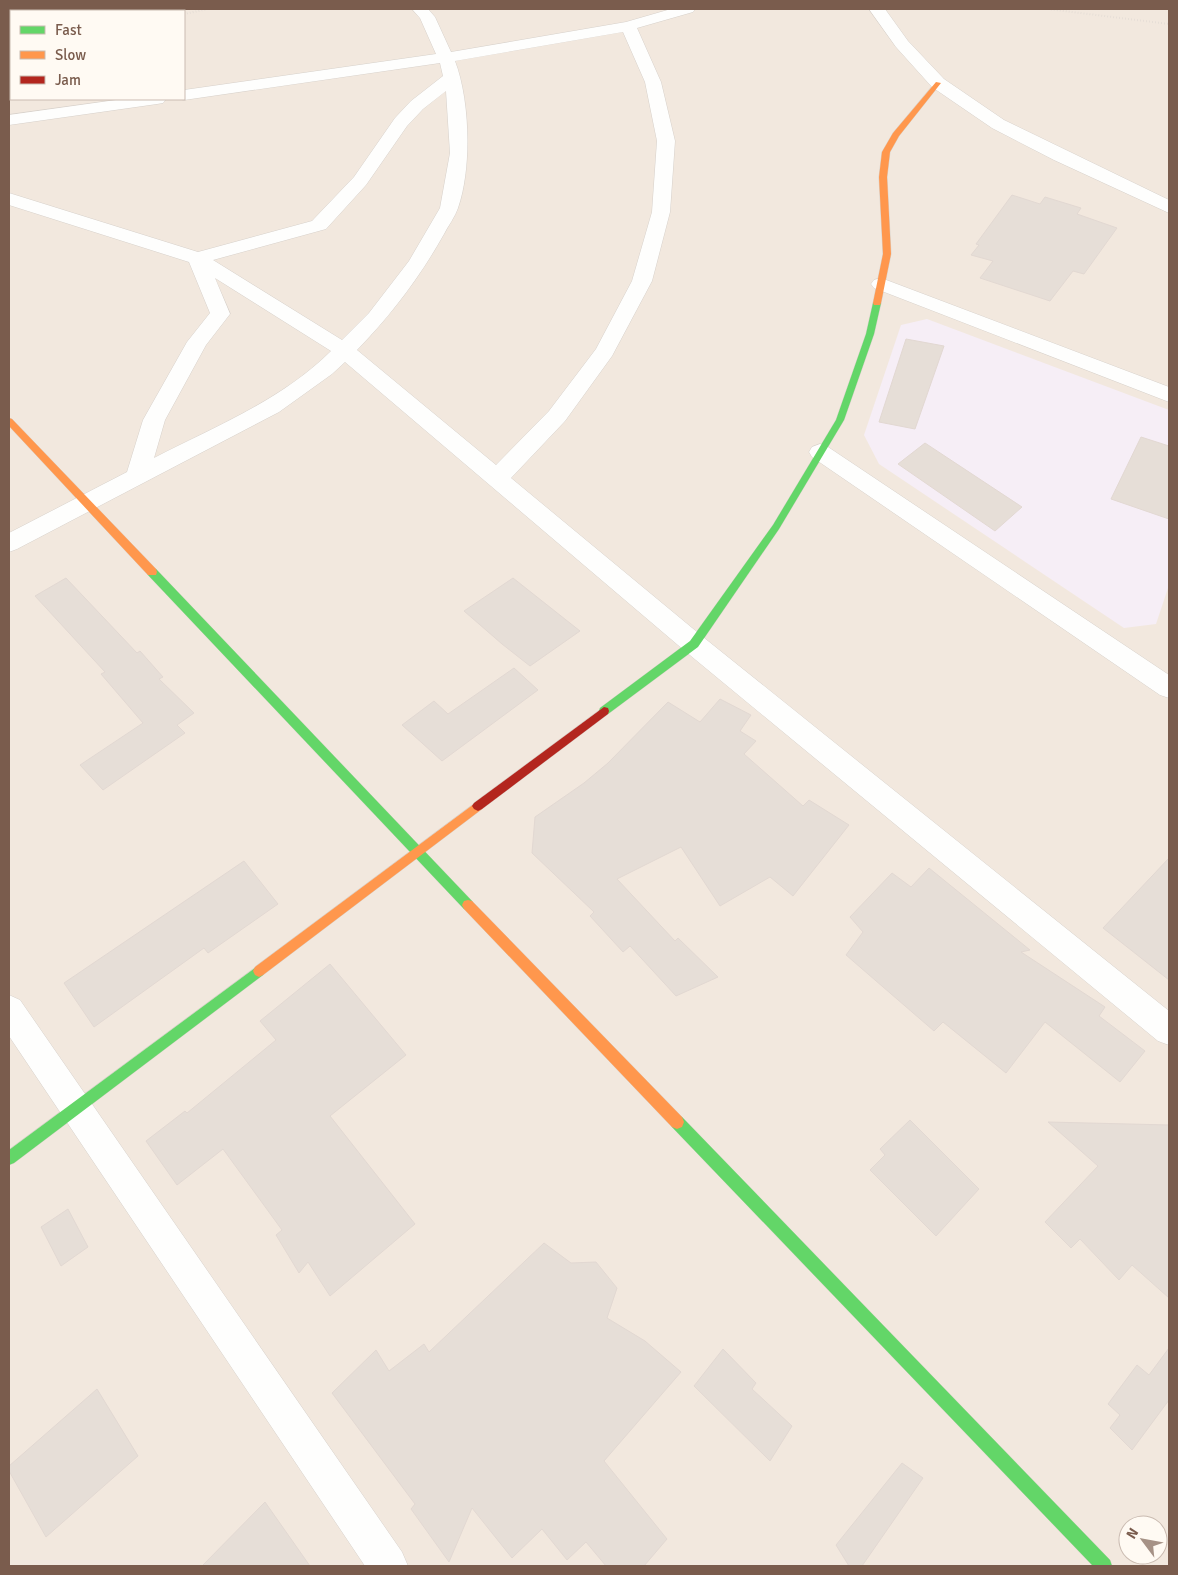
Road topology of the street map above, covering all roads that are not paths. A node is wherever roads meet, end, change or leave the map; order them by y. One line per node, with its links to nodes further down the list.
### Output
1 (420, 9): 5 (street)
2 (687, 9): 4 (street)
3 (877, 9): 7 (street)
4 (628, 26): 5 (street); 20 (street)
5 (445, 57): 6 (street); 8 (street)
6 (451, 78): 13 (street); 15 (street)
7 (938, 84): 12 (street); 14 (street)
8 (185, 95)
9 (150, 100): 10 (street)
10 (9, 120)
11 (9, 199): 13 (street)
12 (1169, 207)
13 (197, 258): 15 (street); 19 (street)
14 (881, 284): 16 (street); 18 (street)
15 (344, 350): 19 (street); 20 (street)
16 (1169, 395)
17 (9, 421): 21 (street)
18 (820, 452): 23 (street); 24 (street)
19 (136, 476): 21 (street)
20 (497, 478): 23 (street)
21 (86, 503): 22 (street); 25 (street)
22 (9, 543)
23 (694, 644): 25 (street); 27 (street)
24 (1169, 688)
25 (417, 852): 28 (street); 31 (street)
26 (9, 1010): 28 (street)
27 (1169, 1030)
28 (76, 1108): 29 (street); 30 (street)
29 (9, 1158)
30 (388, 1566)
31 (1104, 1566)

